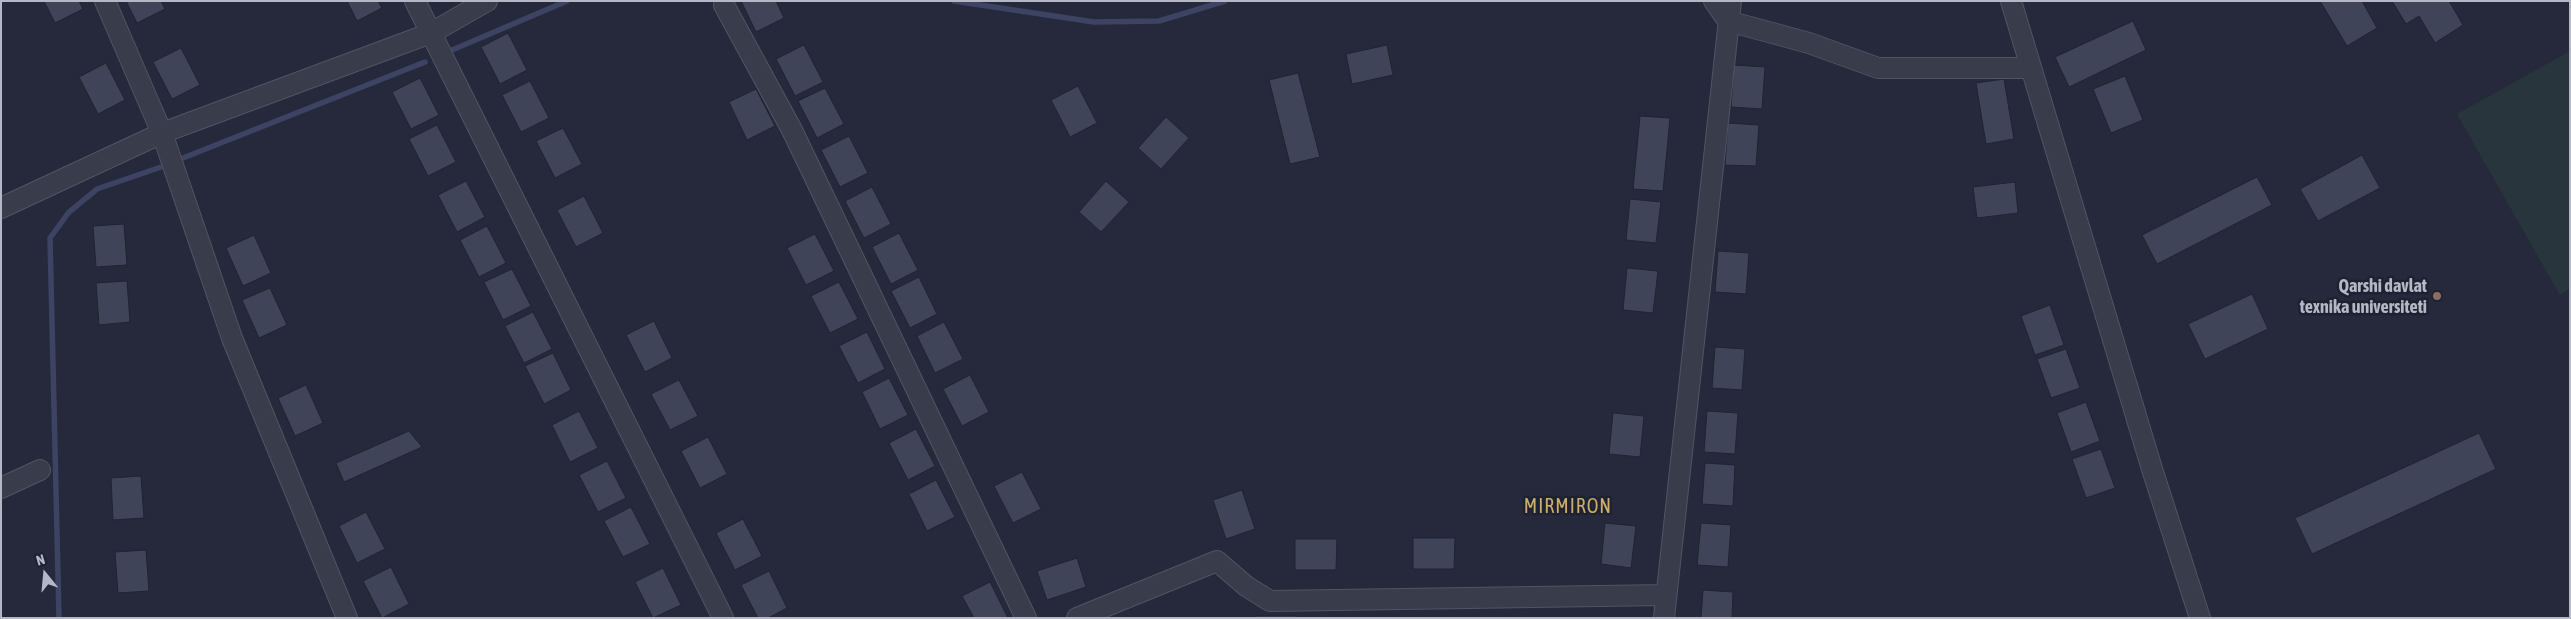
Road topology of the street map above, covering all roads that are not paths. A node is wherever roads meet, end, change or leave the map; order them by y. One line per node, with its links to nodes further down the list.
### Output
1 (106, 1): 11 (street)
2 (415, 1): 9 (street)
3 (487, 1): 9 (street)
4 (1714, 1): 8 (street)
5 (1731, 1): 8 (street)
6 (2012, 1): 10 (street)
7 (724, 5): 18 (street)
8 (1728, 21): 10 (street); 15 (street)
9 (431, 34): 11 (street); 17 (street)
10 (2032, 68): 21 (street)
11 (162, 133): 12 (street); 16 (street)
12 (1, 208)
13 (40, 470): 14 (street)
14 (1, 488)
15 (1665, 595): 19 (street); 20 (street)
16 (347, 618)
17 (723, 618)
18 (1026, 618)
19 (1077, 618)
20 (1664, 618)
21 (2200, 618)

